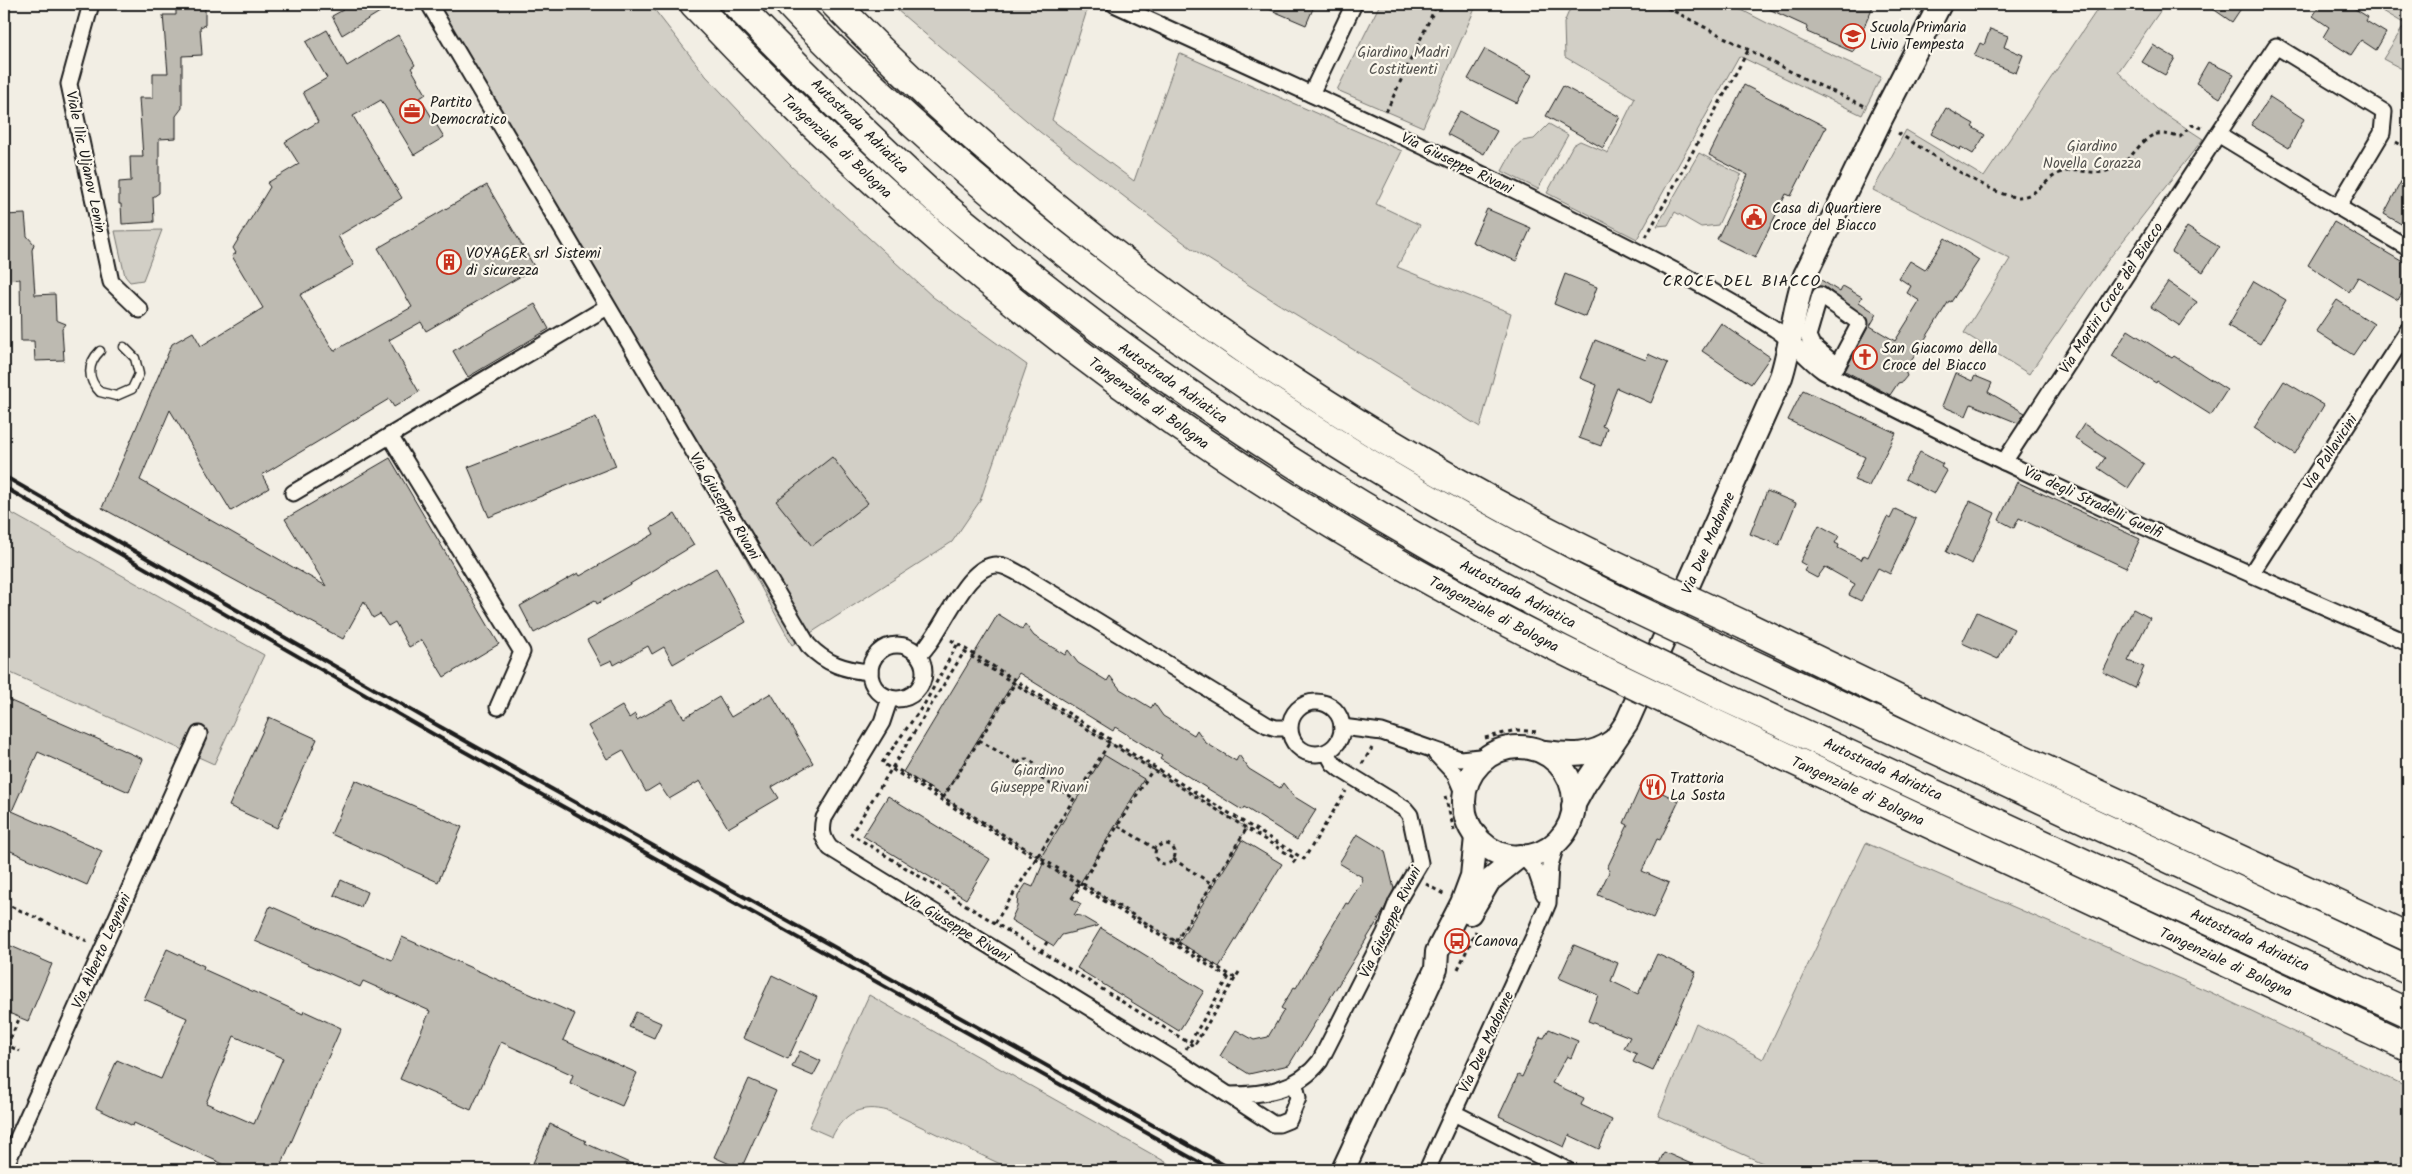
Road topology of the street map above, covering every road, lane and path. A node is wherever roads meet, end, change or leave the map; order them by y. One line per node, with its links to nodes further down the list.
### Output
1 (91, 4): 22 (street, Viale Ilic Uljanov Lenin)
2 (429, 4): 21 (street, Via Giuseppe Rivani)
3 (694, 4): 87 (highway, Tangenziale di Bologna, bridge)
4 (736, 4): 83 (highway, Autostrada Adriatica, bridge)
5 (789, 4): 79 (highway, bridge)
6 (835, 4): 73 (highway, bridge)
7 (1114, 4): 13 (street, Via Giuseppe Rivani)
8 (1354, 4): 13 (street)
9 (1437, 4): 15 (path)
10 (1660, 4): 12 (path)
11 (1940, 4): 24 (main road, Via Due Madonne)
12 (1749, 49): 14 (path); 19 (path)
13 (1311, 94): 15 (street, Via Giuseppe Rivani)
14 (1867, 107)
15 (1380, 126): 24 (street, Via Giuseppe Rivani)
16 (1898, 133): 17 (path)
17 (2218, 134): 18 (street); 18 (street, Via Martiri Croce del Biacco); 28 (street, Via Martiri Croce del Biacco)
18 (2338, 207): 20 (street)
19 (1644, 238)
20 (2408, 248)
21 (607, 307): 27 (street); 33 (street, Via Giuseppe Rivani)
22 (140, 310)
23 (2408, 330): 30 (street, Via Pallavicini)
24 (1791, 340): 28 (street, Via degli Stradelli Guelfi); 42 (main road, Via Due Madonne)
25 (124, 348): 26 (lane)
26 (100, 351)
27 (390, 436): 29 (street); 36 (street)
28 (2004, 462): 30 (street, Via degli Stradelli Guelfi)
29 (293, 493)
30 (2251, 574): 31 (street, Via degli Stradelli Guelfi)
31 (2408, 643)
32 (919, 655): 33 (street); 35 (street); 38 (street)
33 (870, 672): 35 (street)
34 (1015, 683): 41 (path); 43 (path); 49 (path)
35 (890, 698): 90 (street, Via Giuseppe Rivani)
36 (498, 707)
37 (1342, 727): 38 (street); 39 (street); 47 (street)
38 (1289, 728): 47 (street)
39 (1382, 732): 46 (street); 52 (path)
40 (198, 734): 94 (street, Via Alberto Legnani)
41 (979, 740): 48 (path); 55 (path)
42 (1613, 741): 44 (main road, Via Due Madonne); 57 (main road, Via Due Madonne)
43 (1110, 742): 50 (path); 56 (path)
44 (1542, 742): 45 (main road); 45 (path); 57 (main road)
45 (1486, 748): 46 (street); 54 (main road)
46 (1433, 751): 54 (street)
47 (1327, 752): 52 (street, Via Giuseppe Rivani)
48 (1019, 764): 51 (path); 51 (path)
49 (891, 768): 52 (path); 55 (path); 64 (path); 72 (path)
50 (1153, 769): 58 (path); 59 (path)
51 (1034, 774): 56 (path)
52 (1354, 778): 91 (street, Via Giuseppe Rivani)
53 (1443, 790): 60 (path)
54 (1465, 797): 60 (main road)
55 (943, 798): 64 (path)
56 (1075, 799): 64 (path)
57 (1573, 806): 61 (main road)
58 (1118, 826): 62 (path); 68 (path)
59 (1247, 828): 66 (path); 67 (path)
60 (1466, 837): 63 (main road); 78 (main road)
61 (1557, 842): 63 (main road); 71 (street, Via Due Madonne)
62 (1156, 849): 65 (path); 65 (path)
63 (1521, 856): 71 (street, Via Due Madonne); 78 (main road)
64 (1037, 859): 68 (path); 72 (path)
65 (1173, 859): 67 (path)
66 (1292, 863)
67 (1212, 884): 75 (path)
68 (1081, 885): 69 (path); 75 (path); 81 (path)
69 (1072, 899)
70 (4, 903): 76 (path)
71 (1544, 913): 93 (street, Via Due Madonne)
72 (995, 923): 77 (path)
73 (2408, 937)
74 (1047, 942): 77 (path)
75 (1176, 942): 81 (path)
76 (96, 945)
77 (1041, 952): 85 (path)
78 (1436, 969): 95 (main road)
79 (2408, 970)
80 (1239, 972): 82 (path)
81 (1230, 975): 82 (path); 85 (path)
82 (1235, 978): 85 (path)
83 (2408, 1013)
84 (19, 1019): 86 (path)
85 (1189, 1044): 90 (path)
86 (5, 1045): 88 (path); 89 (path)
87 (2408, 1047)
88 (20, 1051)
89 (4, 1053)
90 (1178, 1062): 92 (street, Via Giuseppe Rivani)
91 (1295, 1085): 92 (street, Via Giuseppe Rivani); 92 (street, Via Giuseppe Rivani)
92 (1230, 1095)
93 (1454, 1113): 96 (street, Via Due Madonne); 97 (street)
94 (4, 1169)
95 (1343, 1170)
96 (1427, 1170)
97 (1567, 1170)

